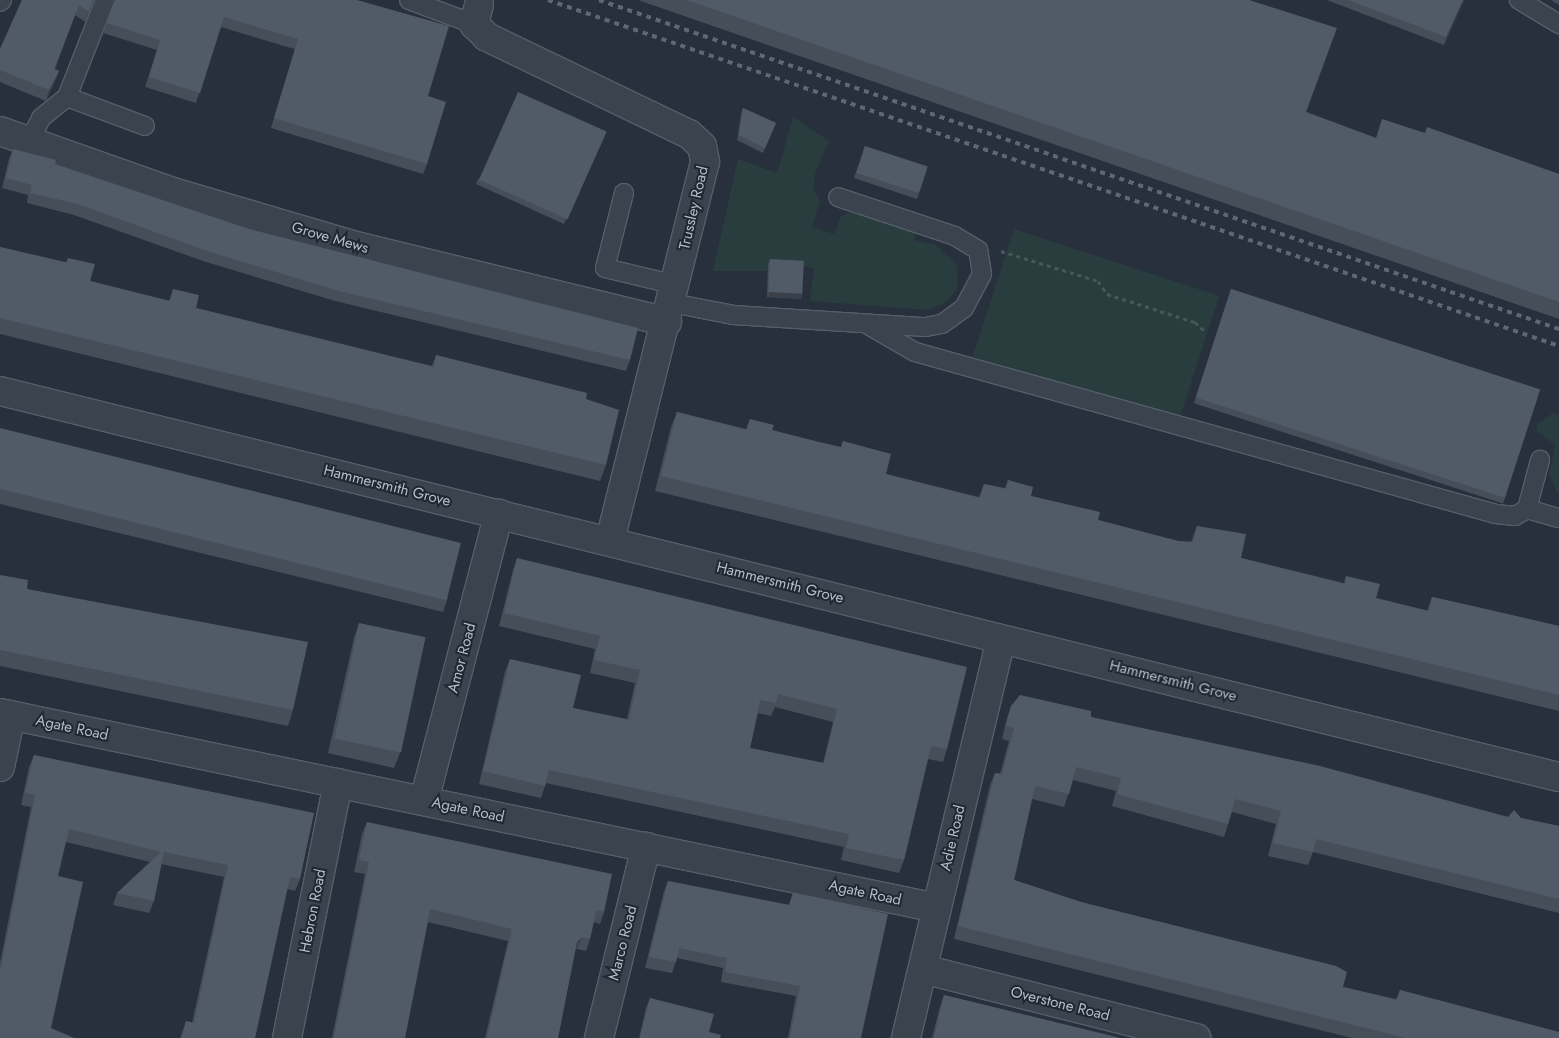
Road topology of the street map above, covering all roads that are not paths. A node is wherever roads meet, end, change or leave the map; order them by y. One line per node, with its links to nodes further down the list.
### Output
1 (105, 0): 6 (lane)
2 (409, 0): 4 (lane)
3 (1519, 0): 5 (lane)
4 (477, 14): 12 (street, Trussley Road)
5 (1559, 24)
6 (67, 97): 7 (lane); 9 (lane)
7 (145, 126)
8 (0, 131): 9 (street, Grove Mews)
9 (30, 140): 12 (street, Grove Mews)
10 (624, 193): 12 (lane)
11 (838, 196): 13 (lane)
12 (671, 304): 13 (lane); 19 (street, Trussley Road)
13 (868, 325): 16 (lane)
14 (0, 391): 17 (street, Hammersmith Grove)
15 (1540, 460): 16 (lane)
16 (1527, 509): 18 (lane)
17 (500, 514): 19 (street, Hammersmith Grove); 25 (street, Amor Road)
18 (1559, 518)
19 (610, 541): 20 (street, Hammersmith Grove)
20 (1001, 639): 23 (street, Hammersmith Grove); 27 (street, Adie Road)
21 (6, 714): 22 (street); 24 (street, Agate Road)
22 (0, 767)
23 (1559, 777)
24 (338, 783): 25 (street, Agate Road); 29 (street, Hebron Road)
25 (424, 801): 26 (street, Agate Road)
26 (646, 847): 27 (street, Agate Road); 30 (street, Marco Road)
27 (937, 908): 28 (street, Adie Road)
28 (923, 969): 31 (street, Adie Road); 32 (street, Overstone Road)
29 (288, 1038)
30 (599, 1038)
31 (906, 1038)
32 (1196, 1038)

